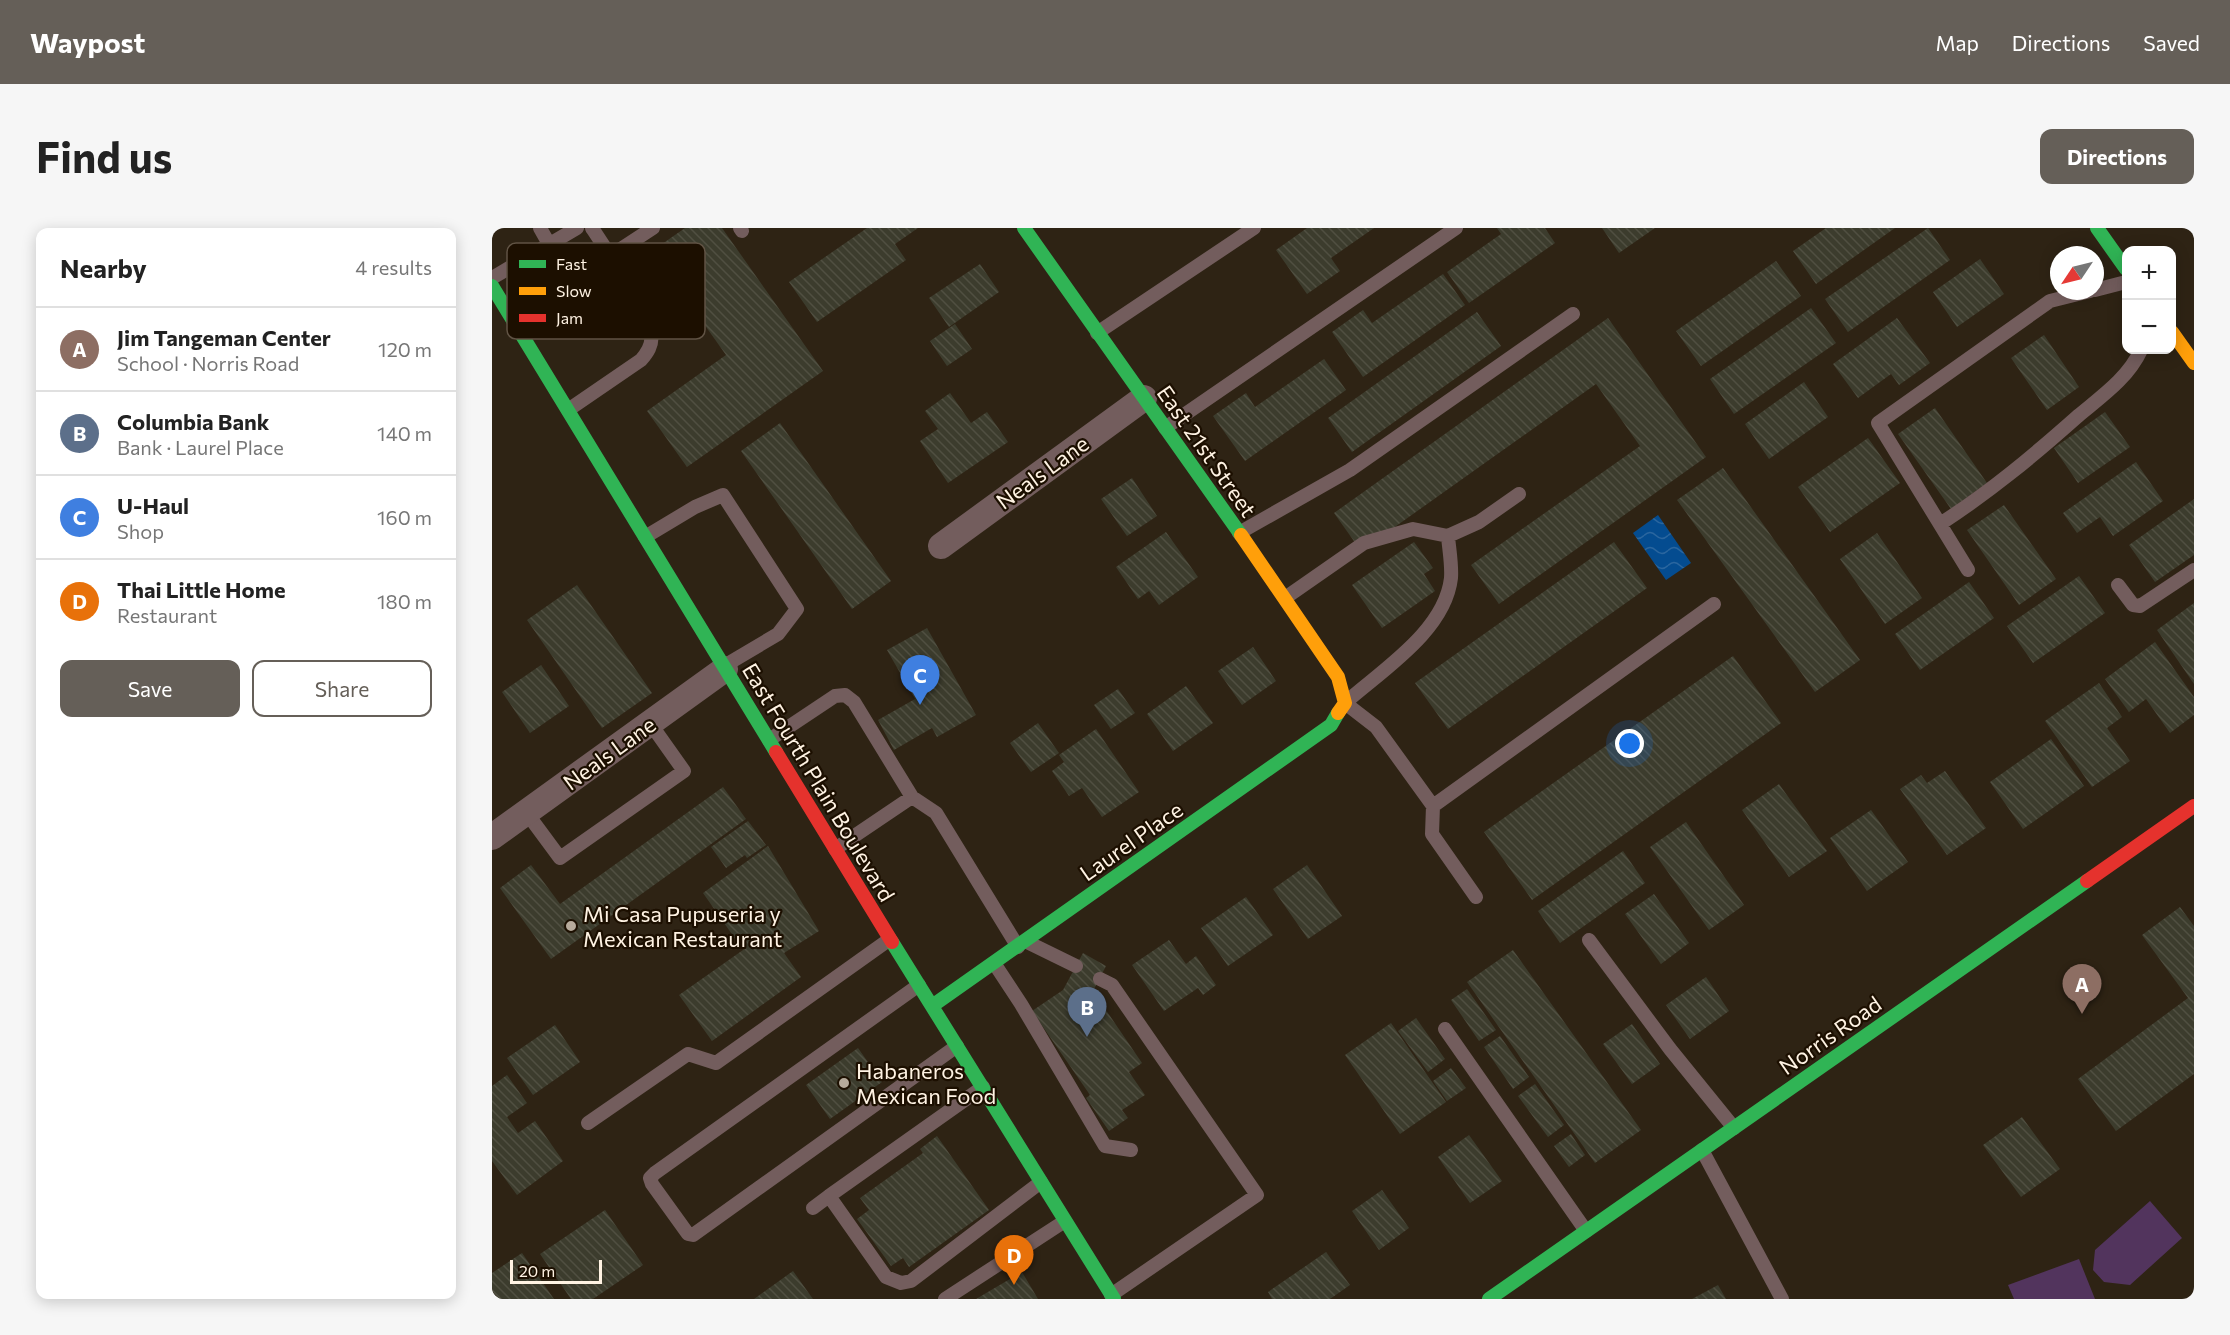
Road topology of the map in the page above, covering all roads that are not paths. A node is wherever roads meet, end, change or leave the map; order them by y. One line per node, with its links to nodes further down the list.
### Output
1 (540, 228): 9 (lane)
2 (592, 228): 11 (lane)
3 (653, 228): 12 (lane)
4 (1024, 228): 22 (street, East 21st Street)
5 (1254, 228): 22 (lane)
6 (1456, 228): 30 (lane)
7 (2097, 228): 13 (street)
8 (574, 229): 10 (lane)
9 (548, 243)
10 (551, 243)
11 (602, 243)
12 (630, 243)
13 (2122, 262)
14 (507, 270): 15 (lane)
15 (492, 279)
16 (2122, 283): 18 (lane)
17 (492, 286): 21 (street, East Fourth Plain Boulevard)
18 (2104, 288)
19 (2054, 300): 32 (lane)
20 (1573, 314): 33 (lane)
21 (507, 319)
22 (1097, 333): 28 (street, East 21st Street)
23 (2176, 338): 27 (street)
24 (520, 339): 29 (street, East Fourth Plain Boulevard)
25 (651, 339): 29 (lane)
26 (2139, 354): 32 (lane)
27 (2194, 363)
28 (1144, 398): 30 (street, East 21st Street); 36 (street, Neals Lane)
29 (568, 410): 35 (street, East Fourth Plain Boulevard)
30 (1165, 428): 33 (street, East 21st Street)
31 (1519, 494): 34 (lane)
32 (1940, 524): 37 (lane)
33 (1239, 533): 40 (street, East 21st Street)
34 (1448, 536): 40 (lane); 43 (lane)
35 (645, 537): 42 (street, East Fourth Plain Boulevard); 42 (lane)
36 (941, 546)
37 (1968, 570)
38 (2194, 570): 39 (lane)
39 (2118, 585)
40 (1285, 598): 43 (street, East 21st Street)
41 (1714, 604): 47 (lane)
42 (724, 668): 44 (street, Neals Lane); 45 (street, East Fourth Plain Boulevard)
43 (1345, 703): 47 (lane); 55 (street, Laurel Place)
44 (650, 723): 49 (street, Neals Lane); 49 (lane)
45 (769, 740): 46 (lane); 51 (street, East Fourth Plain Boulevard)
46 (912, 797): 51 (lane); 55 (lane)
47 (1433, 806): 52 (lane)
48 (2194, 806): 65 (street, Norris Road)
49 (526, 812): 50 (street, Neals Lane)
50 (492, 837)
51 (835, 849): 53 (street, East Fourth Plain Boulevard)
52 (1476, 897)
53 (890, 939): 59 (street, East Fourth Plain Boulevard); 64 (lane)
54 (1589, 940): 65 (lane)
55 (1021, 944): 56 (street, Laurel Place); 57 (lane)
56 (994, 963): 60 (street, Laurel Place); 66 (lane)
57 (1076, 966)
58 (1100, 979): 73 (lane)
59 (919, 985): 60 (street, East Fourth Plain Boulevard); 62 (lane)
60 (932, 1006): 62 (street, East Fourth Plain Boulevard)
61 (1445, 1029): 72 (lane)
62 (957, 1046): 63 (street, East Fourth Plain Boulevard)
63 (983, 1087): 68 (street, East Fourth Plain Boulevard); 69 (lane)
64 (588, 1123)
65 (1734, 1128): 67 (street, Norris Road)
66 (1131, 1150)
67 (1702, 1150): 72 (street, Norris Road); 76 (lane)
68 (1041, 1182): 69 (lane); 71 (street, East Fourth Plain Boulevard)
69 (829, 1196): 70 (lane)
70 (813, 1208)
71 (1065, 1221): 73 (street, East Fourth Plain Boulevard); 74 (lane)
72 (1586, 1231): 75 (street, Norris Road)
73 (1110, 1298)
74 (945, 1299)
75 (1489, 1299)
76 (1782, 1299)

